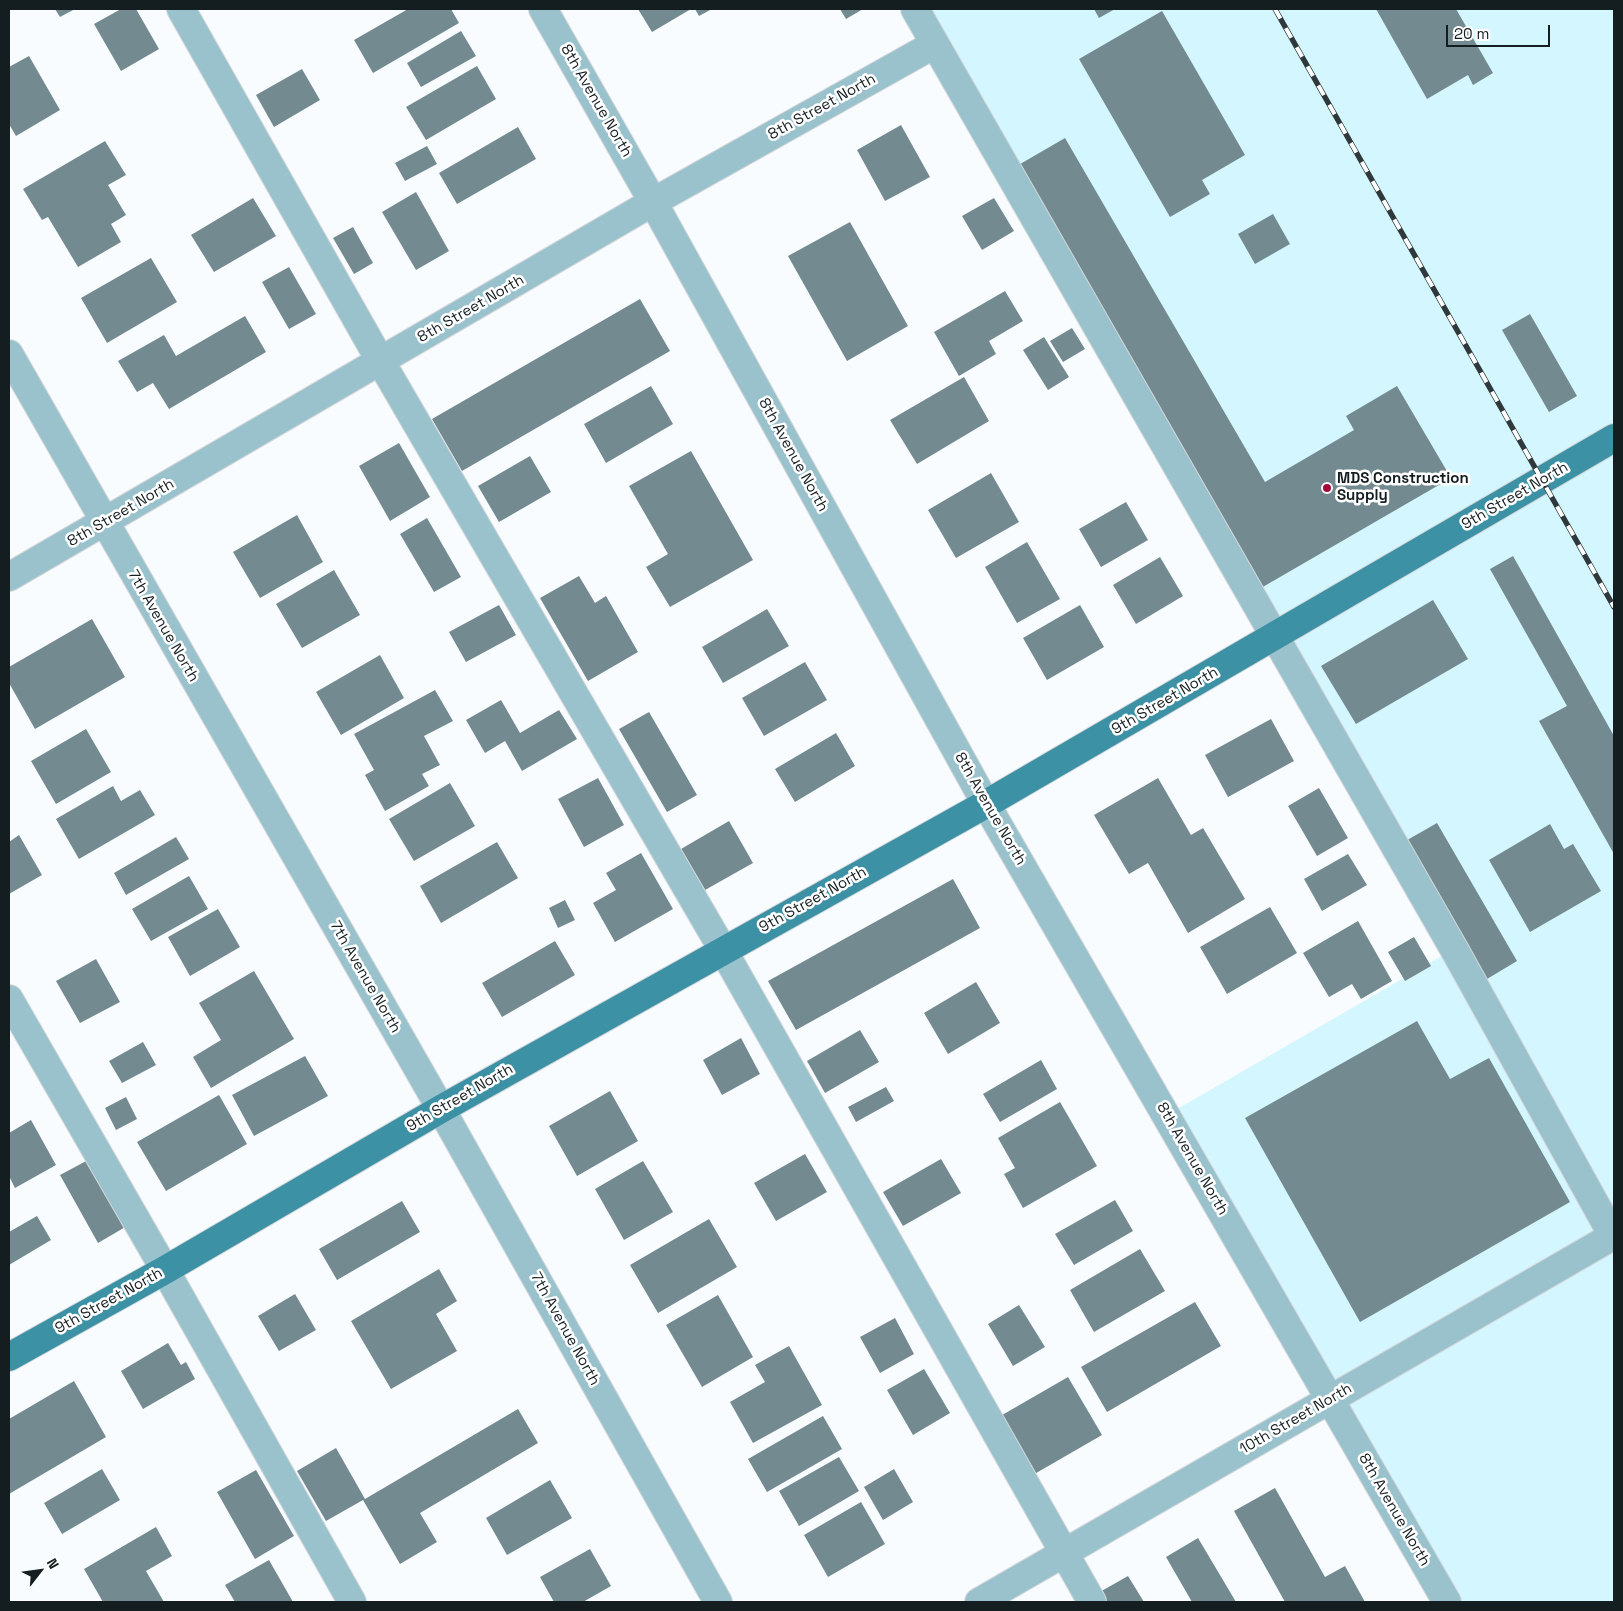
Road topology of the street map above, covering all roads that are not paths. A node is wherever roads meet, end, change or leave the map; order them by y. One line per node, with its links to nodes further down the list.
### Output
1 (181, 9): 7 (street)
2 (544, 9): 5 (street, 8th Avenue North)
3 (915, 9): 4 (street)
4 (935, 44): 5 (street, 8th Street North); 11 (street)
5 (654, 202): 7 (street, 8th Street North); 12 (street, 8th Avenue North)
6 (9, 354): 9 (street, 7th Avenue North)
7 (381, 362): 9 (street, 8th Street North); 13 (street)
8 (1614, 438): 11 (main road, 9th Street North)
9 (104, 523): 10 (street, 8th Street North); 15 (street, 7th Avenue North)
10 (9, 577)
11 (1274, 638): 12 (main road, 9th Street North); 16 (street)
12 (986, 804): 13 (main road, 9th Street North); 19 (street, 8th Avenue North)
13 (723, 950): 15 (main road, 9th Street North); 20 (street)
14 (9, 999): 17 (street)
15 (440, 1109): 17 (main road, 9th Street North); 22 (street, 7th Avenue North)
16 (1614, 1237): 19 (street, 10th Street North)
17 (165, 1270): 18 (main road, 9th Street North); 21 (street)
18 (9, 1357)
19 (1330, 1400): 20 (street, 10th Street North); 25 (street, 8th Avenue North)
20 (1064, 1553): 23 (street, 10th Street North); 24 (street)
21 (352, 1602)
22 (718, 1602)
23 (979, 1602)
24 (1092, 1602)
25 (1447, 1602)

